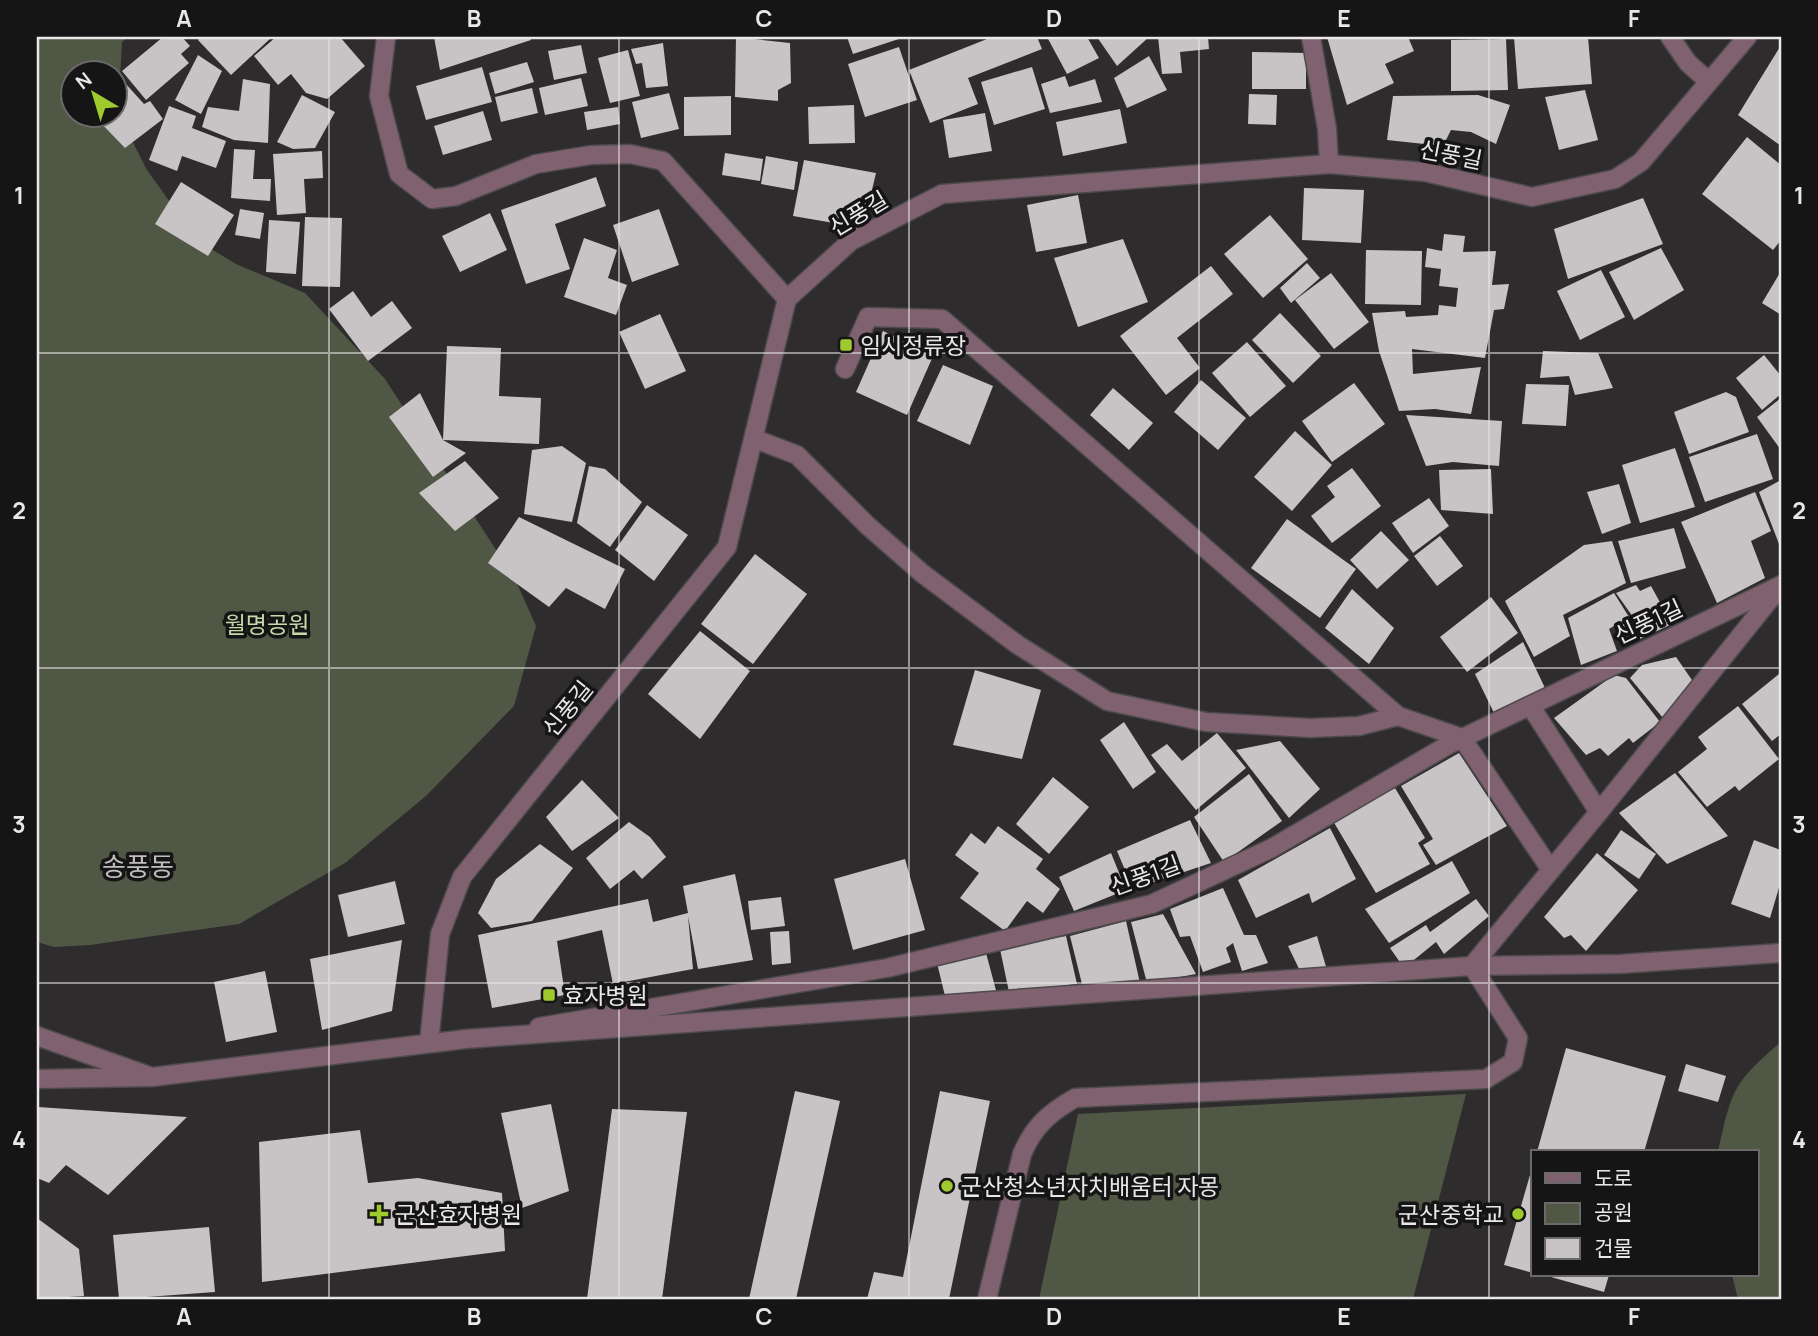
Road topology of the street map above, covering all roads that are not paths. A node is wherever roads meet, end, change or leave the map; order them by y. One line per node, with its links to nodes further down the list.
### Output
1 (386, 37): 7 (street)
2 (1311, 37): 6 (street)
3 (1670, 37): 5 (street)
4 (1747, 37): 5 (street, 신풍길)
5 (1707, 80): 6 (street, 신풍길)
6 (1329, 164): 7 (street, 신풍길)
7 (788, 299): 9 (street, 신풍길)
8 (845, 369): 12 (street)
9 (755, 439): 12 (street); 20 (street, 신풍길)
10 (1781, 585): 11 (street, 신풍1길); 14 (street)
11 (1531, 707): 13 (street, 신풍1길); 14 (street)
12 (1398, 716): 13 (street)
13 (1462, 738): 15 (street); 19 (street, 신풍1길)
14 (1599, 812): 15 (street)
15 (1551, 870): 17 (street)
16 (1781, 953): 17 (street)
17 (1472, 966): 19 (street); 23 (street)
18 (37, 1036): 21 (street)
19 (466, 1039): 20 (street)
20 (429, 1042): 21 (street)
21 (152, 1077): 22 (street)
22 (37, 1079)
23 (987, 1299)

